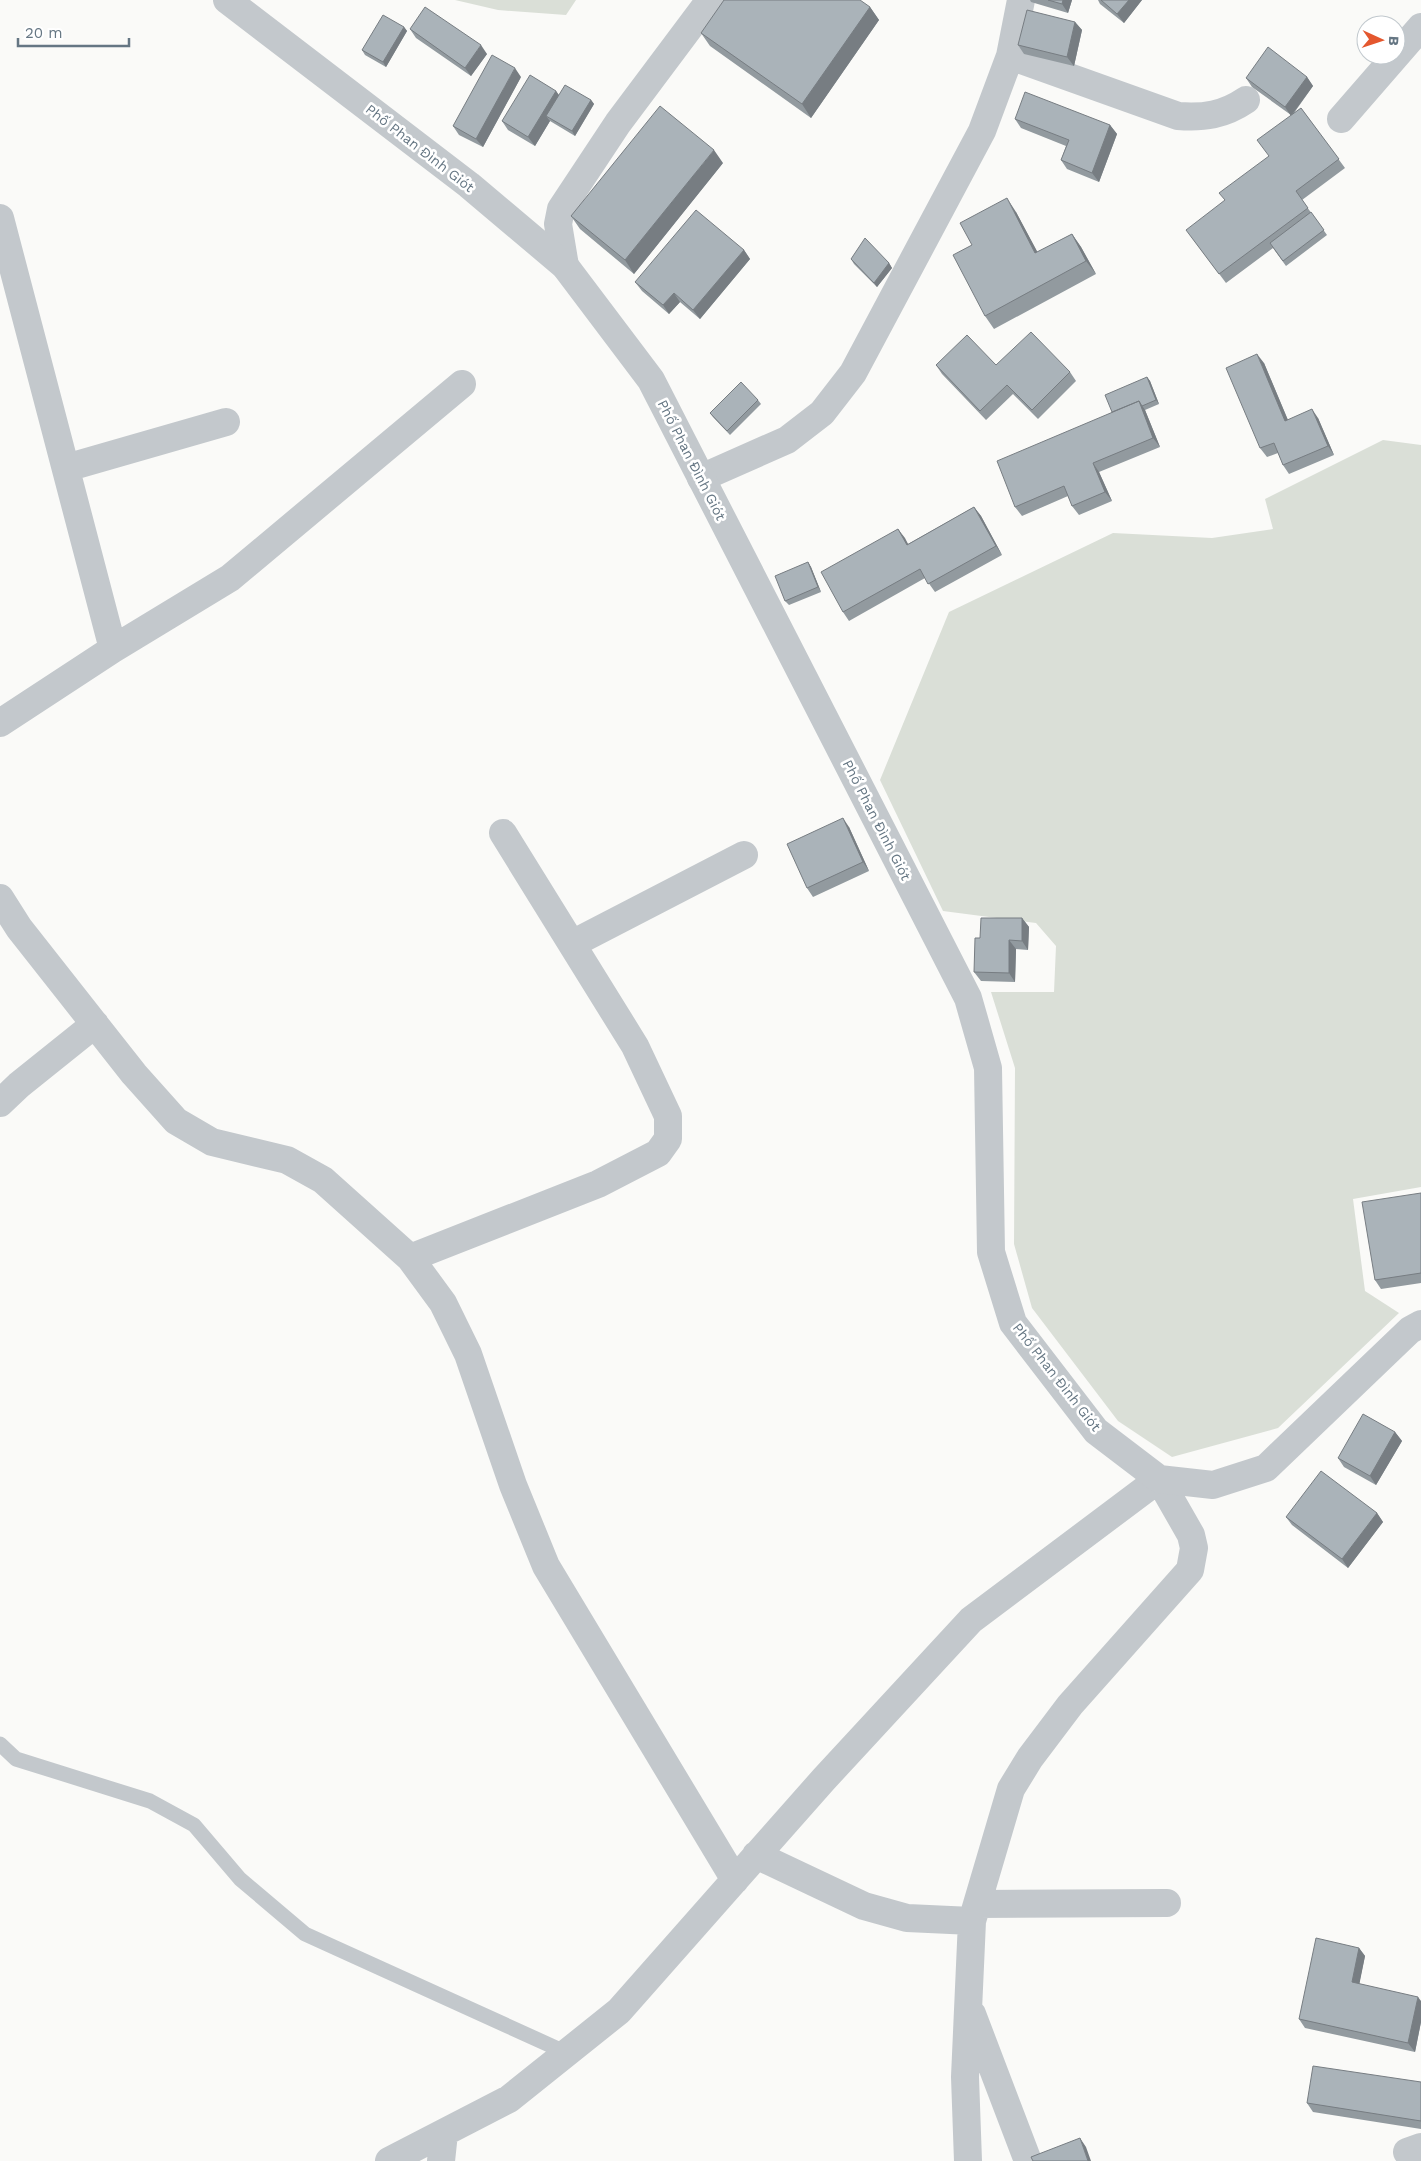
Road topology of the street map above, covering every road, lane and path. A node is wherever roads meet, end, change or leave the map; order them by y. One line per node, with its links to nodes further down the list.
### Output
1 (227, 0): 9 (street, Phố Phan Đình Giót)
2 (710, 0): 9 (street)
3 (1021, 0): 5 (street)
4 (1421, 27): 7 (street)
5 (1010, 56): 6 (street); 13 (street)
6 (1246, 100)
7 (1341, 119)
8 (0, 218): 12 (street)
9 (565, 266): 13 (street, Phố Phan Đình Giót)
10 (462, 384): 14 (street)
11 (226, 422): 12 (street)
12 (66, 468): 14 (street)
13 (701, 478): 24 (street, Phố Phan Đình Giót)
14 (113, 649): 15 (street)
15 (0, 722)
16 (503, 834): 19 (street)
17 (744, 855): 19 (street)
18 (0, 898): 20 (street)
19 (572, 944): 22 (street)
20 (95, 1024): 21 (street); 22 (street)
21 (0, 1104)
22 (410, 1258): 27 (street)
23 (1421, 1324): 24 (street)
24 (1159, 1480): 26 (street); 29 (street)
25 (0, 1744): 31 (lane)
26 (756, 1855): 27 (street); 29 (street)
27 (735, 1880): 31 (street)
28 (1167, 1903): 29 (street)
29 (975, 1912): 30 (street)
30 (968, 2003): 35 (street); 36 (street)
31 (567, 2052): 32 (street)
32 (444, 2133): 33 (street); 34 (street)
33 (389, 2161)
34 (441, 2161)
35 (968, 2161)
36 (1028, 2161)

